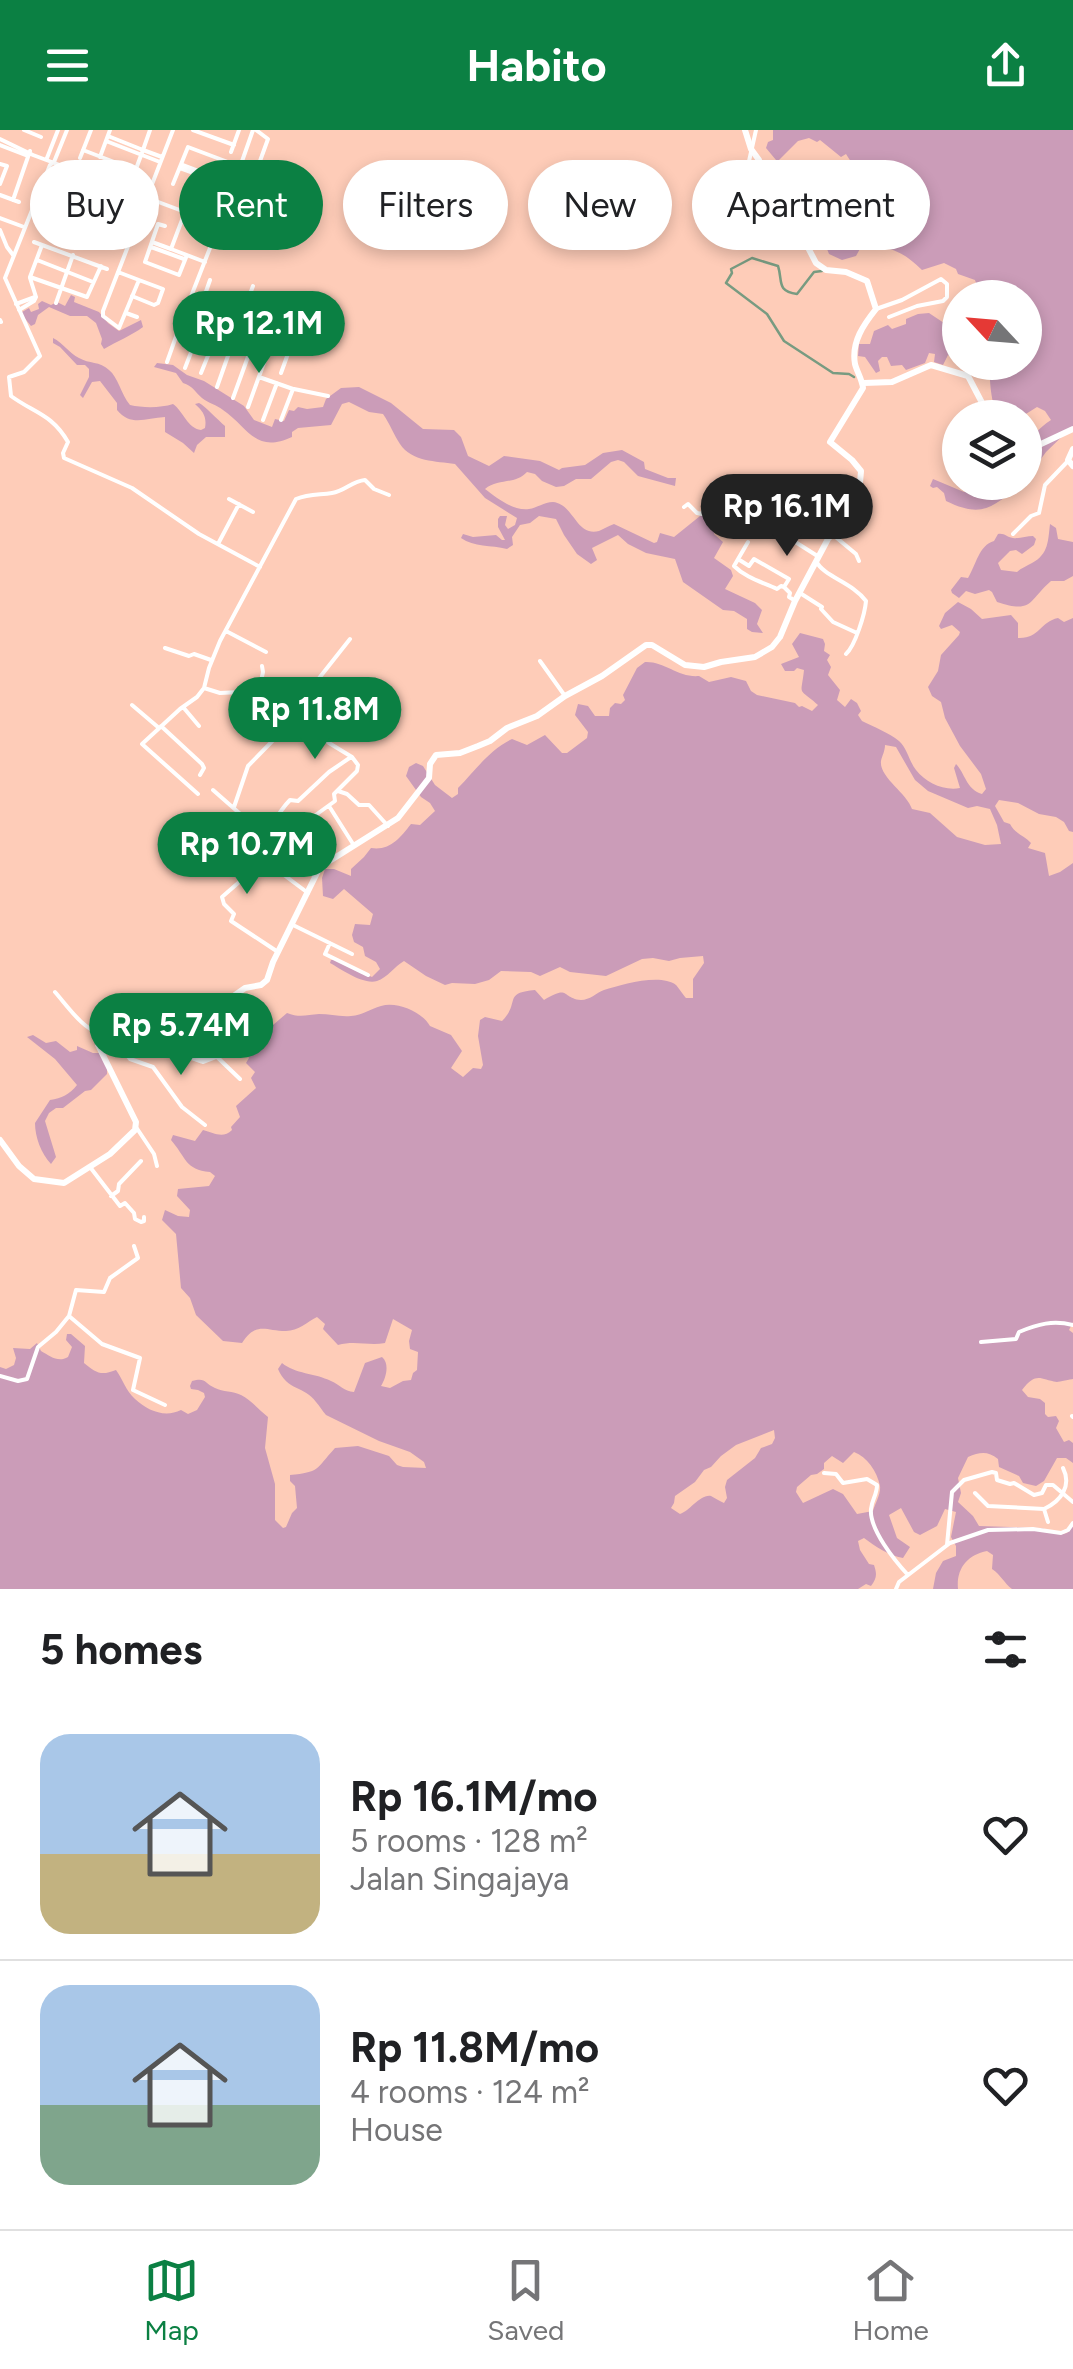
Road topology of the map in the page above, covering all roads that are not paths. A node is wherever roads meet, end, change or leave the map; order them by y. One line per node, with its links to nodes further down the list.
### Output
1 (24, 130): 11 (street)
2 (58, 130): 26 (street)
3 (66, 130): 27 (street)
4 (90, 130): 18 (street)
5 (173, 130): 24 (street)
6 (194, 130): 7 (street)
7 (239, 130)
8 (255, 130): 32 (street); 33 (street)
9 (745, 130): 19 (street)
10 (756, 130): 19 (street)
11 (32, 131): 14 (street)
12 (147, 131): 20 (street)
13 (108, 136): 20 (street); 22 (street)
14 (41, 137)
15 (190, 140): 17 (street)
16 (0, 142): 21 (street)
17 (188, 147): 30 (street); 31 (street)
18 (83, 150): 22 (street); 23 (street)
19 (752, 150): 34 (street); 35 (street)
20 (142, 152): 24 (street); 29 (street)
21 (30, 154): 25 (street); 42 (street)
22 (100, 157): 28 (street)
23 (80, 158)
24 (161, 159): 37 (street)
25 (45, 160)
26 (50, 160)
27 (51, 160)
28 (108, 160)
29 (139, 160)
30 (183, 160)
31 (222, 160)
32 (243, 160)
33 (260, 160)
34 (750, 160)
35 (760, 160)
36 (3, 165): 38 (street); 40 (street)
37 (159, 165)
38 (14, 169)
39 (179, 169): 41 (street)
40 (0, 184)
41 (174, 184)
42 (0, 195)
43 (30, 212): 47 (street)
44 (0, 218): 47 (street)
45 (159, 224): 46 (street)
46 (165, 226)
47 (24, 227): 58 (street)
48 (179, 228): 57 (street)
49 (0, 230): 58 (street)
50 (159, 247): 57 (street)
51 (40, 250): 61 (street)
52 (56, 250): 59 (street)
53 (127, 250): 68 (street)
54 (149, 250): 62 (street)
55 (210, 250): 63 (street)
56 (810, 250): 86 (street)
57 (170, 251): 60 (street)
58 (14, 255): 70 (street)
59 (73, 256): 64 (street); 67 (street)
60 (186, 257): 62 (street); 63 (street)
61 (37, 260): 67 (street); 69 (street)
62 (145, 262): 65 (street)
63 (205, 262): 82 (street)
64 (100, 266): 66 (street); 74 (street)
65 (142, 268)
66 (108, 269)
67 (68, 272): 74 (street); 76 (street)
68 (118, 272): 71 (street); 88 (street)
69 (30, 277): 73 (street); 79 (street)
70 (2, 279): 85 (street)
71 (139, 280): 80 (street); 80 (street)
72 (210, 280): 84 (street)
73 (44, 282): 76 (street); 79 (street)
74 (94, 282): 76 (street)
75 (253, 286): 92 (street)
76 (61, 289): 83 (street)
77 (238, 292): 87 (street)
78 (269, 295): 94 (street)
79 (36, 296): 85 (street)
80 (132, 296): 88 (street)
81 (287, 298): 96 (street)
82 (190, 299): 84 (street); 90 (street)
83 (56, 303)
84 (202, 303): 87 (street)
85 (18, 306): 128 (street)
86 (876, 308): 91 (street); 107 (street)
87 (224, 311): 92 (street)
88 (126, 312): 89 (street)
89 (137, 317)
90 (183, 317): 93 (street); 99 (street)
91 (889, 317)
92 (241, 318): 94 (street)
93 (202, 324): 95 (street); 101 (street)
94 (258, 324): 96 (street)
95 (218, 330): 97 (street); 103 (street)
96 (274, 330): 100 (street)
97 (235, 336): 98 (street); 108 (street)
98 (253, 343): 105 (street); 111 (street)
99 (167, 362)
100 (284, 366): 102 (street); 104 (street)
101 (184, 368)
102 (295, 370)
103 (202, 373)
104 (282, 373)
105 (259, 377): 106 (street); 113 (street)
106 (276, 383): 109 (street); 114 (street)
107 (864, 383): 112 (street); 125 (street)
108 (216, 387)
109 (293, 389): 110 (street); 115 (street)
110 (328, 396)
111 (232, 398)
112 (981, 400)
113 (248, 407)
114 (263, 420)
115 (281, 420)
116 (1073, 429): 117 (street)
117 (1042, 444)
118 (1073, 449): 119 (street)
119 (1070, 464): 126 (street)
120 (390, 494): 132 (street)
121 (229, 498): 122 (street)
122 (239, 504): 124 (street); 128 (street)
123 (684, 507): 130 (street)
124 (253, 512)
125 (832, 534): 130 (street); 131 (street)
126 (1012, 534)
127 (748, 542): 129 (street)
128 (218, 544): 132 (street)
129 (738, 559): 133 (street); 133 (street)
130 (817, 559): 134 (street); 136 (street)
131 (859, 561)
132 (260, 567): 135 (street)
133 (784, 587): 134 (street)
134 (797, 597): 136 (street); 146 (street)
135 (226, 631): 139 (street); 141 (street)
136 (857, 633): 140 (street)
137 (350, 640): 149 (street)
138 (165, 648): 141 (street)
139 (266, 652)
140 (846, 654)
141 (212, 660): 144 (street)
142 (540, 661): 146 (street)
143 (262, 666): 145 (street)
144 (204, 688): 145 (street); 148 (street)
145 (258, 691): 149 (street)
146 (565, 696): 161 (street)
147 (132, 705): 152 (street)
148 (183, 707): 151 (street); 152 (street)
149 (286, 715): 150 (street)
150 (292, 721): 153 (street); 159 (street)
151 (200, 726)
152 (160, 727): 154 (street); 157 (street)
153 (352, 757): 156 (street); 162 (street)
154 (200, 775)
155 (213, 790): 159 (street)
156 (337, 791): 158 (street); 161 (street)
157 (198, 794)
158 (328, 806): 160 (street); 164 (street)
159 (234, 808): 162 (street)
160 (306, 822): 163 (street); 166 (street)
161 (388, 826): 164 (street)
162 (267, 834): 163 (street)
163 (277, 840): 165 (street); 167 (street)
164 (354, 846): 166 (street)
165 (263, 858): 168 (street); 171 (street)
166 (330, 860): 167 (street)
167 (314, 876): 168 (street)
168 (308, 894): 169 (street)
169 (292, 924): 170 (street); 171 (street)
170 (330, 943): 172 (street); 173 (street)
171 (278, 952): 177 (street)
172 (352, 954)
173 (368, 974)
174 (55, 992): 175 (street)
175 (102, 1035): 176 (street); 180 (street)
176 (133, 1039): 177 (street); 179 (street)
177 (216, 1056): 178 (street)
178 (240, 1079)
179 (205, 1126)
180 (136, 1127): 183 (street); 184 (street)
181 (0, 1140): 184 (street)
182 (140, 1162): 185 (street)
183 (158, 1166)
184 (90, 1167): 185 (street)
185 (112, 1196): 186 (street)
186 (134, 1214)
187 (134, 1246): 188 (street)
188 (68, 1316): 191 (street); 192 (street)
189 (1073, 1324): 190 (street)
190 (981, 1342)
191 (0, 1376)
192 (165, 1405)
193 (1063, 1468): 196 (street)
194 (824, 1474): 202 (street)
195 (975, 1493): 198 (street)
196 (1064, 1494): 197 (street); 198 (street); 201 (street)
197 (1073, 1502)
198 (1044, 1509): 199 (street)
199 (1048, 1522)
200 (1073, 1523): 201 (street)
201 (948, 1545): 202 (street)
202 (908, 1575): 203 (street)
203 (896, 1589)

